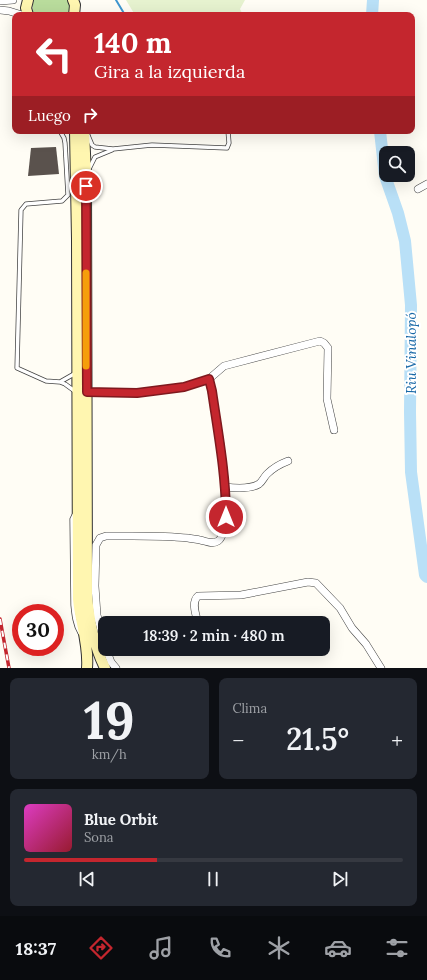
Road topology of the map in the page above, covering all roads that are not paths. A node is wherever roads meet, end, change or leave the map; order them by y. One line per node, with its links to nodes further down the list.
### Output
1 (13, 0): 4 (street)
2 (28, 0): 7 (street)
3 (73, 0): 8 (street)
4 (0, 1)
5 (0, 10): 6 (street)
6 (14, 12)
7 (27, 12)
8 (74, 12)
9 (62, 134): 20 (lane)
10 (75, 134): 18 (street)
11 (86, 134): 15 (street)
12 (88, 134): 14 (lane)
13 (228, 134): 14 (lane)
14 (113, 149): 15 (lane)
15 (86, 176): 21 (street)
16 (427, 184): 17 (street)
17 (418, 189)
18 (78, 369): 20 (lane); 21 (street)
19 (209, 379): 21 (street); 22 (street); 24 (street)
20 (60, 382): 21 (lane)
21 (82, 394): 28 (street); 29 (street)
22 (334, 430)
23 (288, 460): 24 (street)
24 (225, 487): 26 (street)
25 (196, 616): 31 (street)
26 (98, 617)
27 (109, 656): 30 (street)
28 (86, 668)
29 (105, 668)
30 (116, 668)
31 (381, 668)

